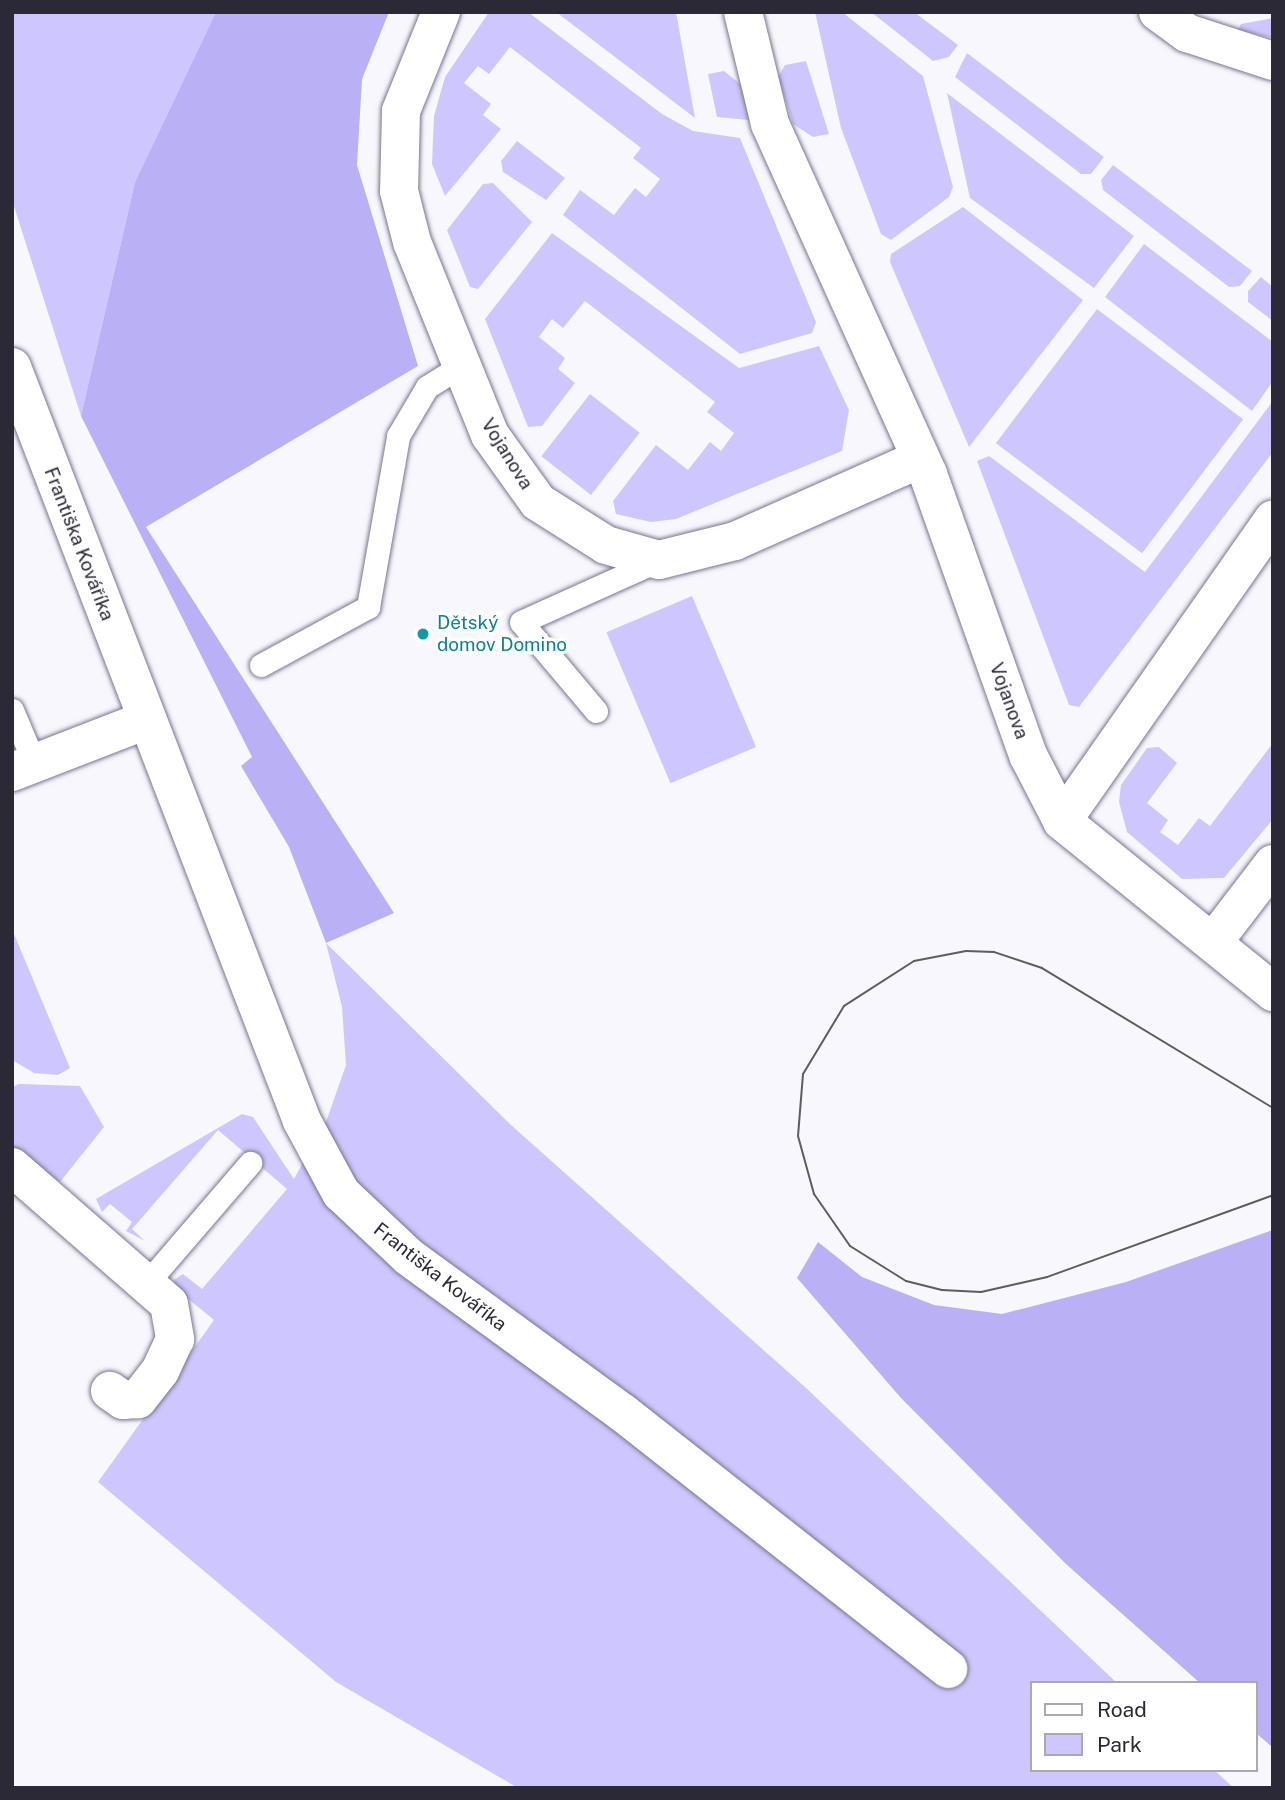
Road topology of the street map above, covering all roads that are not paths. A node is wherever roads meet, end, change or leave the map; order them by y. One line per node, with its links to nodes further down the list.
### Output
1 (440, 12): 5 (street, Vojanova)
2 (743, 12): 7 (street, Vojanova)
3 (1158, 12): 4 (street)
4 (1273, 61)
5 (461, 366): 9 (street, Vojanova); 10 (lane)
6 (12, 367): 13 (street, Františka Kováříka)
7 (920, 459): 9 (street, Vojanova); 15 (street, Vojanova)
8 (1273, 520): 15 (street)
9 (659, 560): 12 (lane)
10 (261, 665)
11 (12, 710): 14 (lane)
12 (596, 711)
13 (146, 720): 14 (street); 23 (street, Františka Kováříka)
14 (23, 766)
15 (1062, 821): 17 (street, Vojanova)
16 (1273, 864): 17 (street)
17 (1214, 941): 18 (street, Vojanova)
18 (1273, 992)
19 (250, 1163): 21 (lane)
20 (12, 1167): 21 (street)
21 (146, 1284): 22 (street)
22 (110, 1391)
23 (948, 1669)

